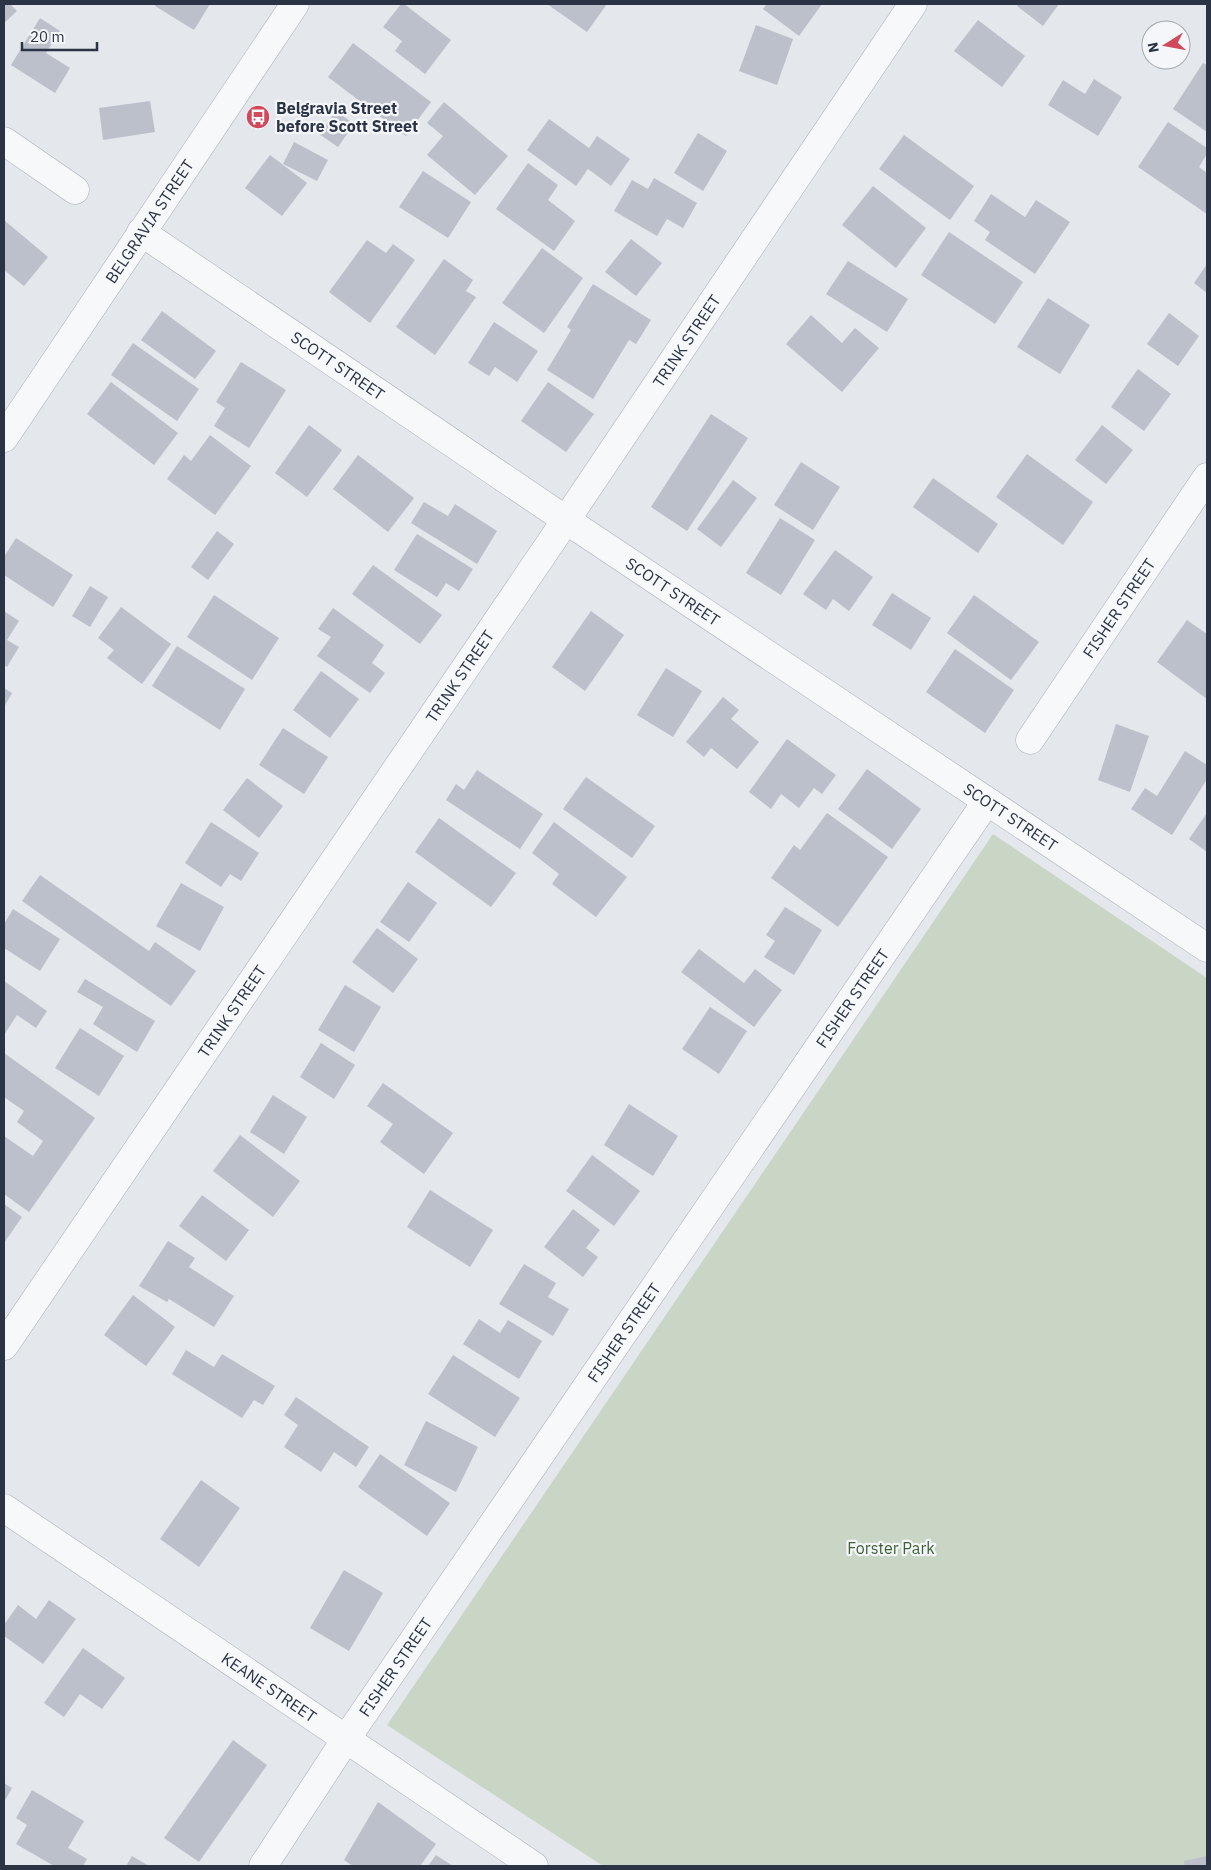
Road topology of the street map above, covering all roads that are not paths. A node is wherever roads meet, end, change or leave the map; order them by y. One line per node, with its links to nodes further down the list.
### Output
1 (295, 4): 5 (street, BELGRAVIA STREET)
2 (913, 4): 8 (street, TRINK STREET)
3 (4, 142): 4 (street)
4 (76, 190)
5 (141, 232): 6 (street, BELGRAVIA STREET); 8 (street, SCOTT STREET)
6 (4, 438)
7 (1207, 477): 9 (street, FISHER STREET)
8 (566, 520): 10 (street, SCOTT STREET); 12 (street, TRINK STREET)
9 (1030, 740)
10 (987, 801): 11 (street, SCOTT STREET); 14 (street, FISHER STREET)
11 (1207, 948)
12 (4, 1346)
13 (4, 1508): 14 (street, KEANE STREET)
14 (346, 1739): 15 (street, FISHER STREET); 16 (street, KEANE STREET)
15 (264, 1866)
16 (534, 1866)

